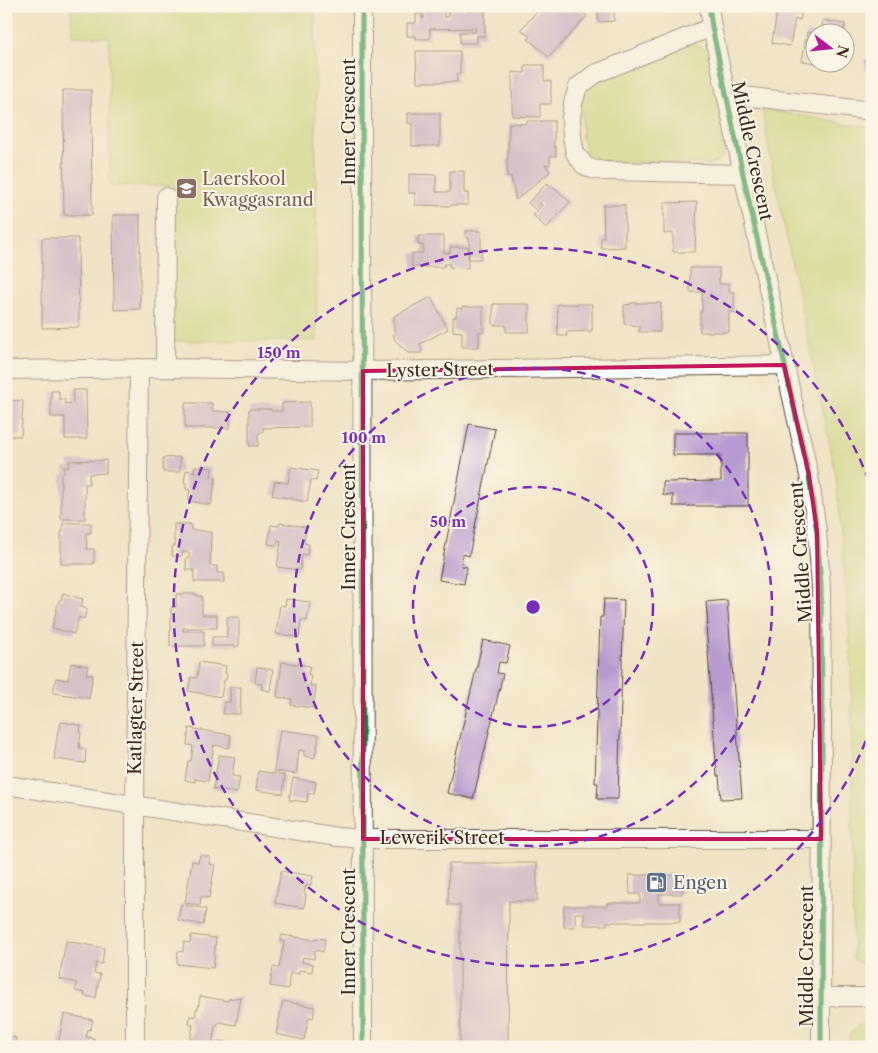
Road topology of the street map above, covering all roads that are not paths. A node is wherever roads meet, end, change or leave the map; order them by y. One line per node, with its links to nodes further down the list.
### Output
1 (362, 6): 12 (street, Inner Crescent)
2 (709, 6): 3 (street, Middle Crescent)
3 (712, 27): 4 (street, Middle Crescent); 6 (street)
4 (726, 94): 5 (street); 6 (street, Middle Crescent)
5 (872, 111)
6 (742, 174): 8 (street, Middle Crescent)
7 (166, 197): 10 (street)
8 (784, 365): 12 (street, Lyster Street); 16 (street, Middle Crescent)
9 (139, 368): 10 (street, Lyster Street); 11 (street, Lyster Street); 14 (street, Katlagter Street)
10 (165, 368): 12 (street, Lyster Street)
11 (6, 370)
12 (363, 371): 15 (street, Inner Crescent)
13 (6, 785): 14 (street, Lewerik Street)
14 (135, 806): 15 (street, Lewerik Street); 19 (street, Katlagter Street)
15 (363, 838): 16 (street, Lewerik Street); 20 (street, Inner Crescent)
16 (821, 839): 17 (street, Middle Crescent)
17 (821, 997): 18 (street); 21 (street, Middle Crescent)
18 (872, 997)
19 (135, 1047)
20 (363, 1047)
21 (821, 1047)

